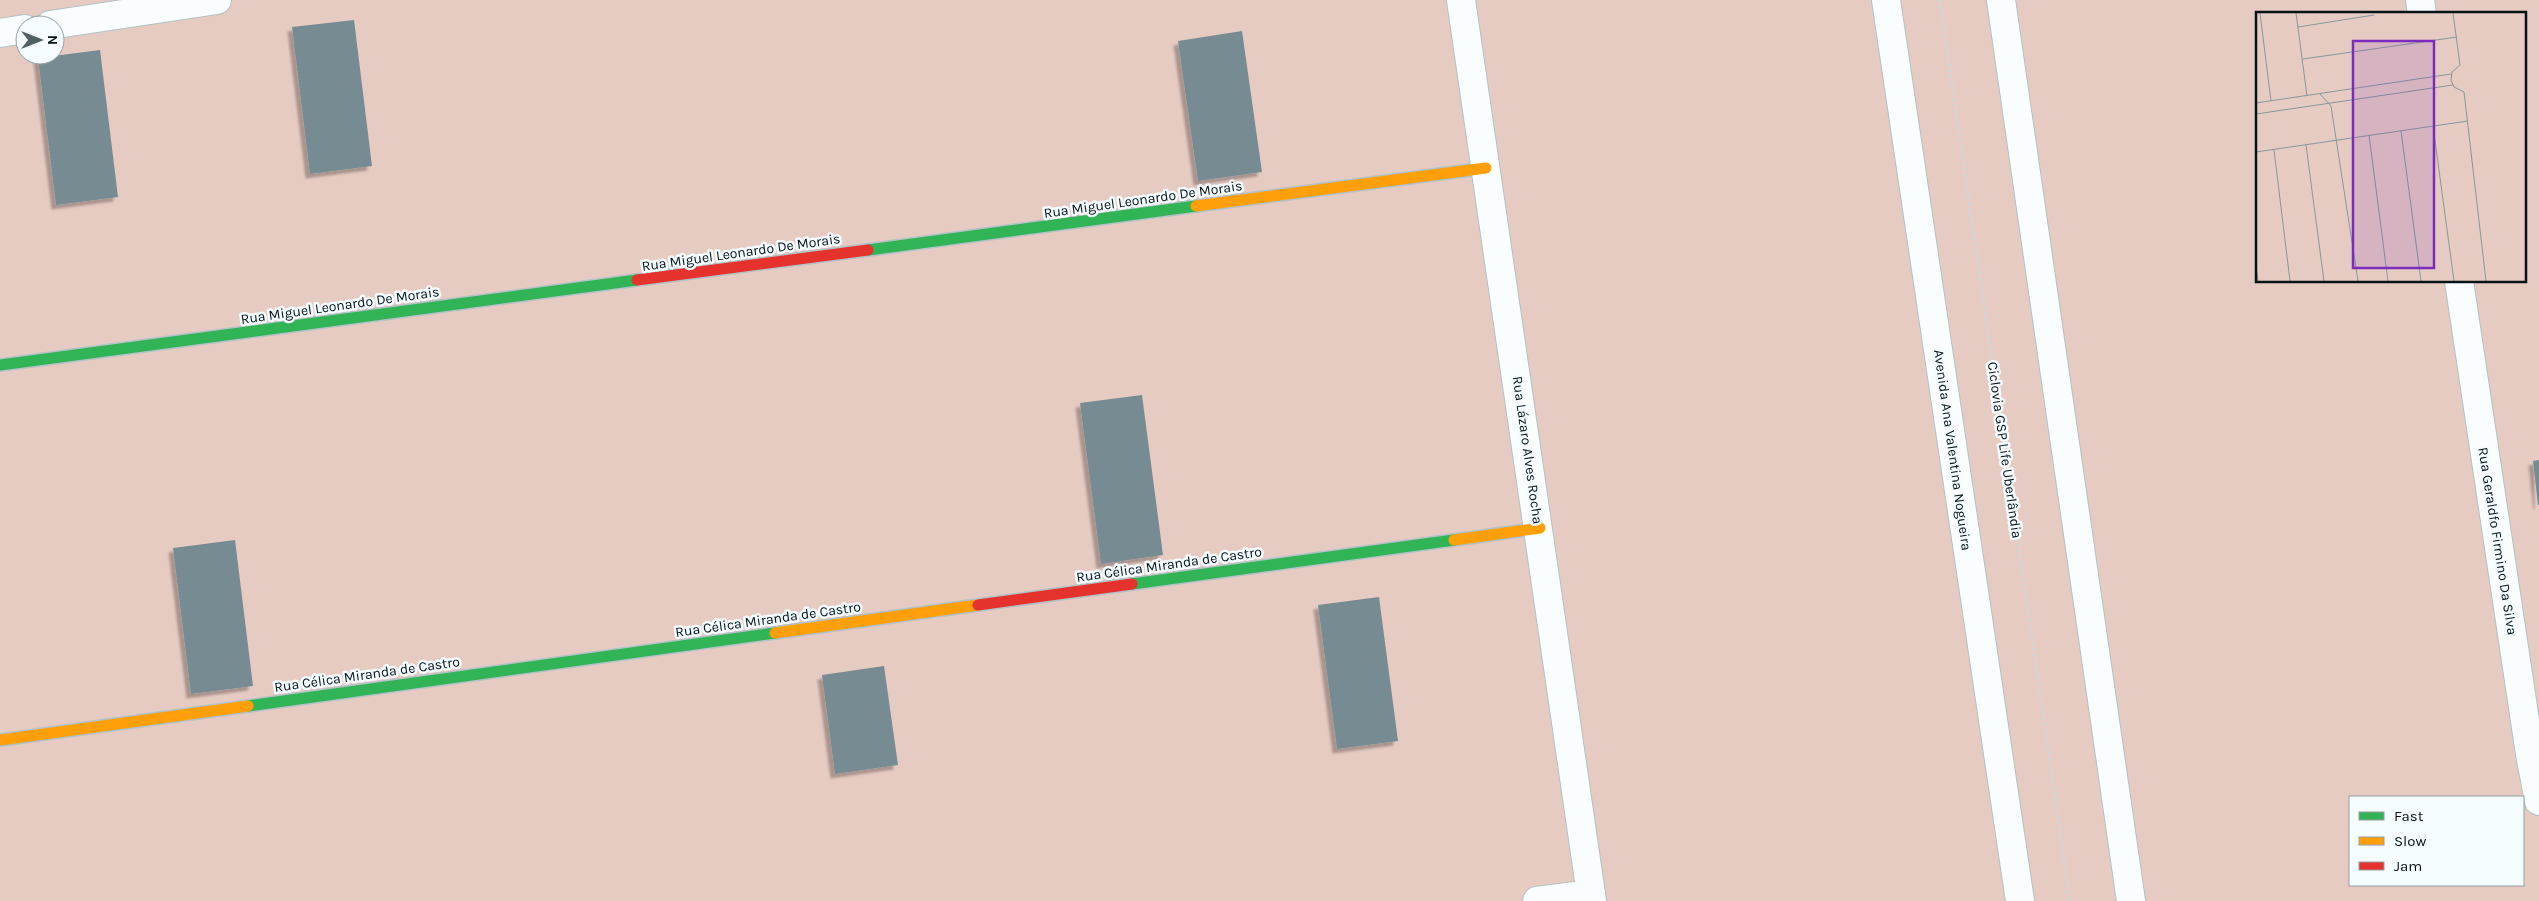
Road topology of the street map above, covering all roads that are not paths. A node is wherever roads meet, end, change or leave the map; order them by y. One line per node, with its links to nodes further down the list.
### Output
1 (217, 0): 5 (street)
2 (1461, 0): 8 (street, Rua Lázaro Alves Rocha)
3 (1886, 0): 16 (street, Avenida Ana Valentina Nogueira)
4 (2001, 0): 17 (street)
5 (65, 23)
6 (15, 31): 7 (street)
7 (0, 33)
8 (1486, 168): 10 (street, Rua Miguel Leonardo De Morais); 11 (street, Rua Lázaro Alves Rocha)
9 (2459, 282): 13 (street, Rua Geraldfo Firmino Da Silva)
10 (0, 365)
11 (1540, 528): 12 (street, Rua Célica Miranda de Castro); 14 (street, Rua Lázaro Alves Rocha)
12 (0, 740)
13 (2539, 801)
14 (1591, 897): 15 (street)
15 (1537, 901)
16 (2020, 901)
17 (2131, 901)

